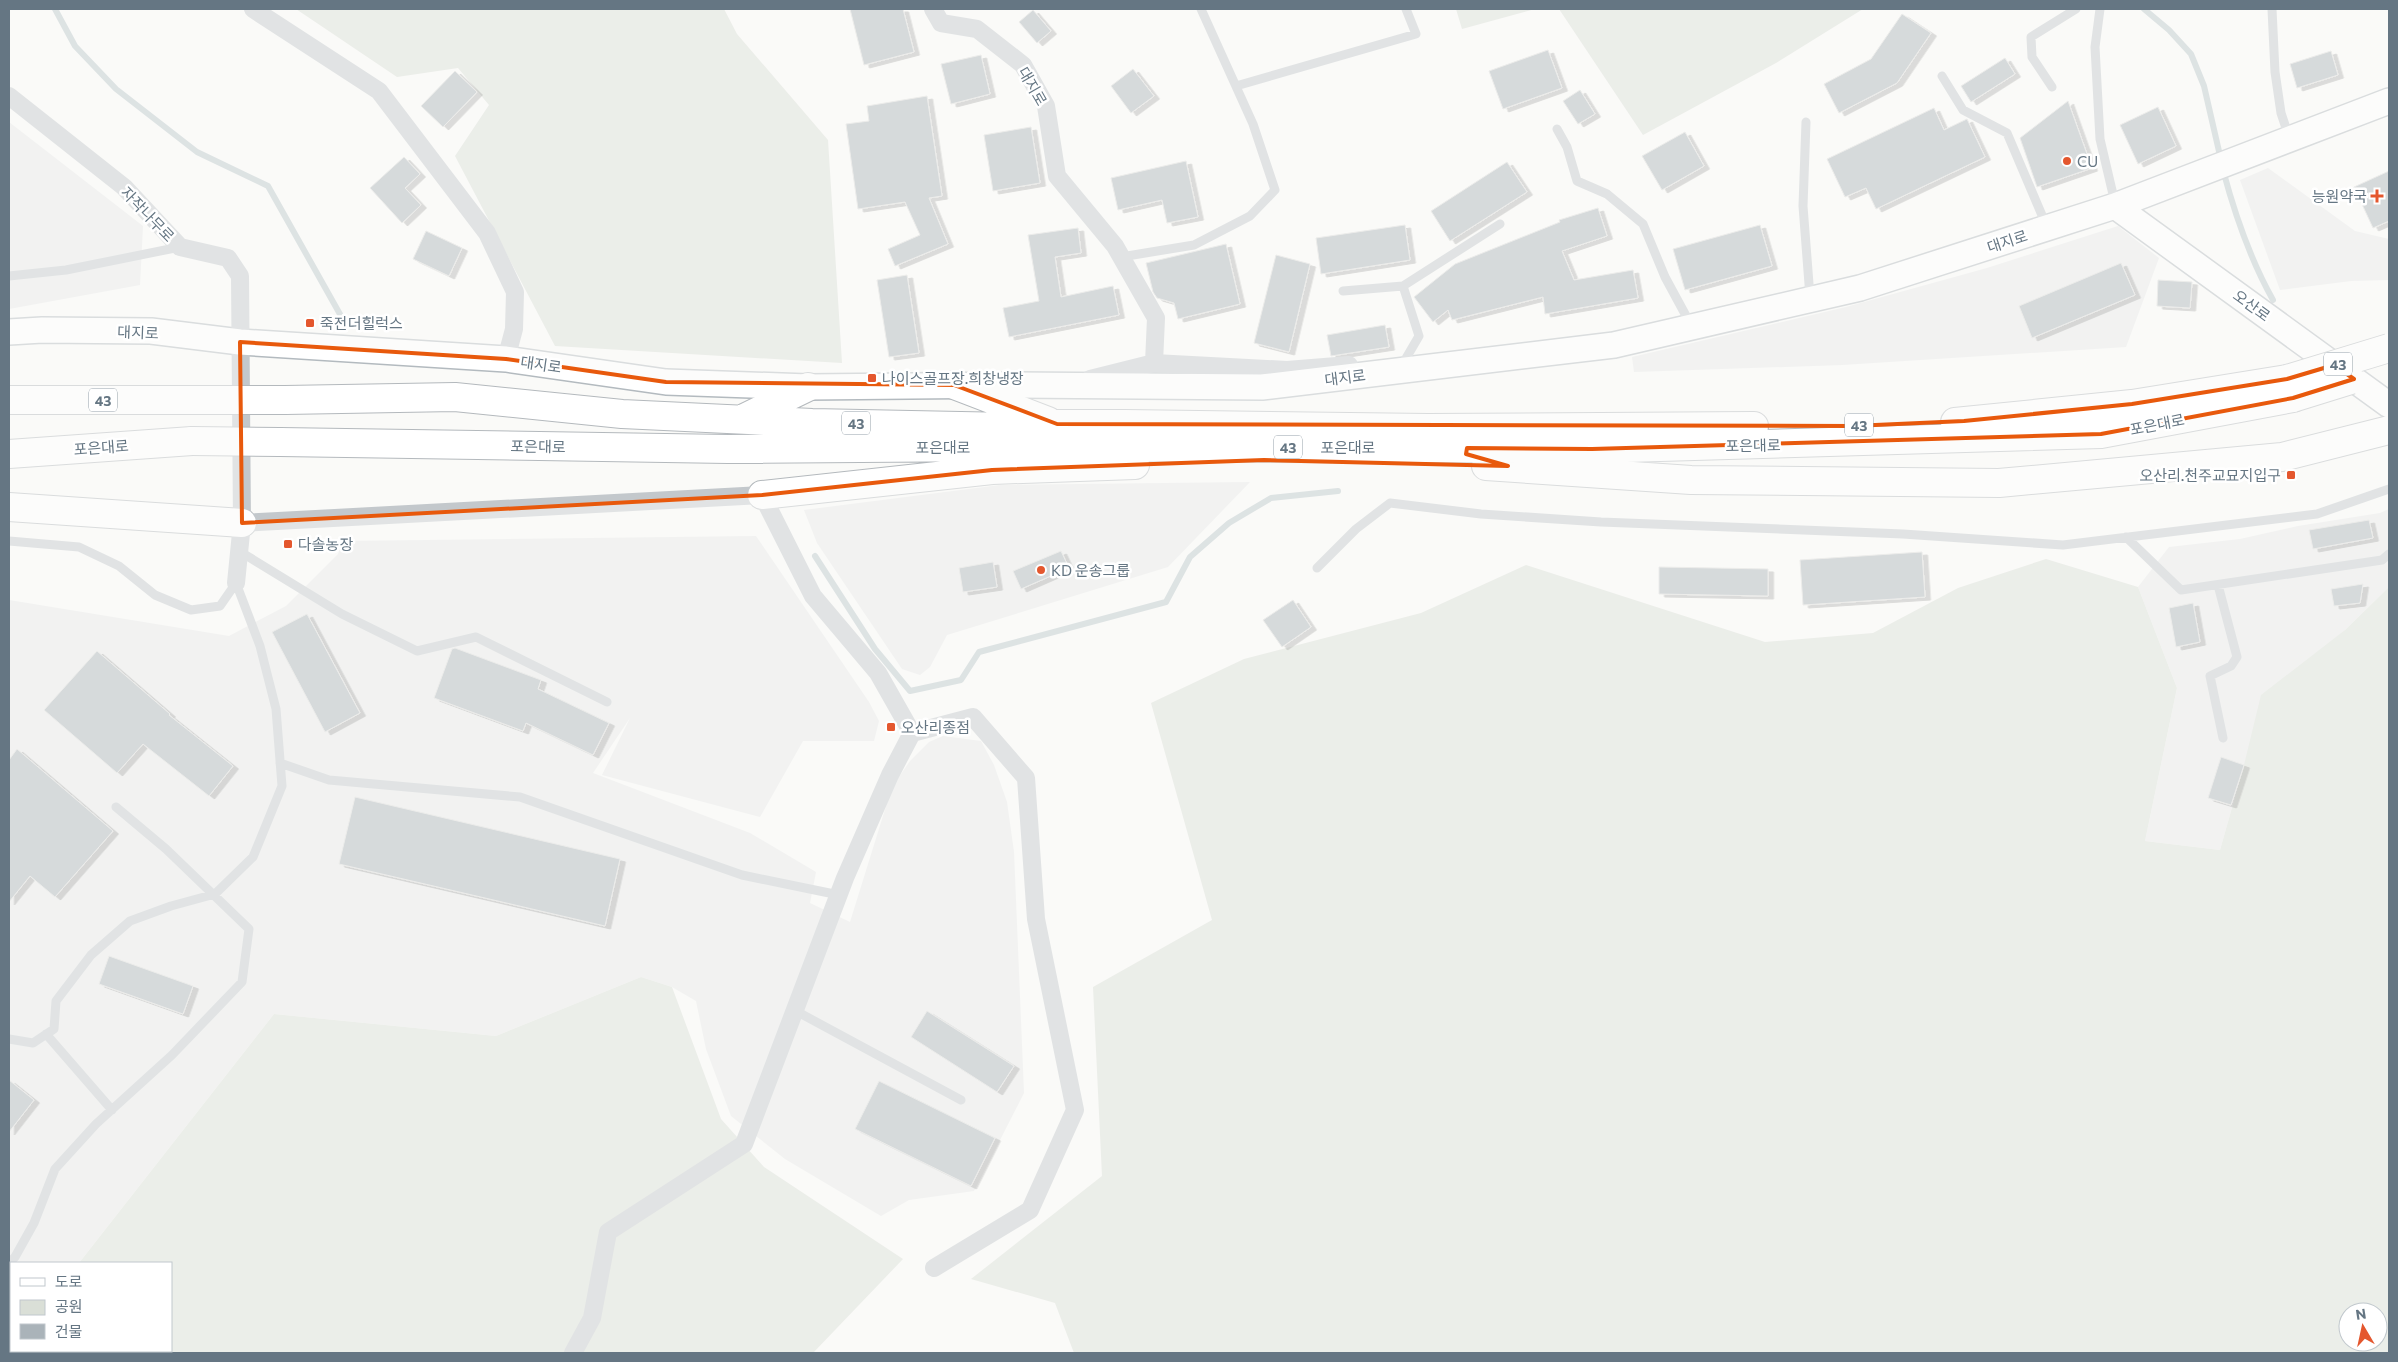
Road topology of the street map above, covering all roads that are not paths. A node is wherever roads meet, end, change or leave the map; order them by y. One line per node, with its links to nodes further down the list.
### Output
1 (253, 9): 30 (street)
2 (933, 9): 20 (street, 대지로)
3 (1200, 9): 9 (lane)
4 (1406, 9): 9 (lane)
5 (2076, 9): 10 (lane)
6 (2100, 9): 16 (lane)
7 (2272, 9): 15 (lane)
8 (1942, 76): 18 (lane)
9 (1236, 86): 20 (lane)
10 (2052, 87)
11 (9, 96): 19 (street, 자작나무로)
12 (2389, 101): 15 (main road, 대지로)
13 (1806, 122): 24 (lane)
14 (1557, 129): 25 (lane)
15 (2290, 139): 16 (main road, 대지로)
16 (2115, 206): 18 (main road, 대지로); 39 (main road, 오산로)
17 (1500, 224): 22 (lane)
18 (2047, 228): 24 (main road, 대지로)
19 (180, 247): 21 (lane); 27 (street, 자작나무로)
20 (1121, 257): 32 (street, 대지로)
21 (9, 276)
22 (1403, 286): 23 (lane); 31 (lane)
23 (1344, 291)
24 (1811, 300): 25 (main road, 대지로)
25 (1692, 327): 28 (main road, 대지로)
26 (9, 332): 27 (main road, 대지로)
27 (240, 342): 30 (main road, 대지로); 51 (street, 자작나무로)
28 (1614, 345): 31 (street, 대지로); 35 (main road, 대지로)
29 (2389, 348): 37 (highway, 43, bridge)
30 (506, 359): 36 (main road, 대지로)
31 (1405, 360): 32 (street, 대지로)
32 (1154, 363): 35 (street, 대지로)
33 (2389, 368): 37 (highway, 43, bridge)
34 (954, 385): 35 (main road, 대지로); 36 (main road, 대지로); 41 (highway)
35 (1075, 385)
36 (808, 387): 40 (highway)
37 (2290, 388): 41 (highway, 포은대로 / 43); 44 (highway, 포은대로 / 43)
38 (9, 400): 40 (highway, 포은대로 / 43, bridge)
39 (2389, 405)
40 (740, 420): 41 (highway, 포은대로 / 43)
41 (1057, 424)
42 (2389, 430): 47 (highway)
43 (1303, 447): 44 (highway, 포은대로 / 43); 45 (highway, 포은대로 / 43, bridge); 46 (highway)
44 (1445, 448): 47 (highway)
45 (9, 454)
46 (1264, 460): 47 (highway); 49 (highway)
47 (1508, 466)
48 (2389, 489): 52 (lane)
49 (762, 495): 51 (street); 60 (street)
50 (9, 507): 51 (highway)
51 (242, 523): 54 (street, 자작나무로)
52 (2126, 537): 56 (lane); 58 (lane)
53 (9, 541): 57 (lane)
54 (239, 550): 57 (street, 자작나무로); 59 (lane)
55 (2389, 554): 58 (lane)
56 (1317, 568)
57 (236, 583): 62 (lane)
58 (2218, 585): 61 (lane)
59 (607, 702)
60 (912, 732): 65 (street); 72 (street)
61 (2223, 738)
62 (280, 763): 64 (lane); 65 (lane)
63 (116, 807): 64 (lane)
64 (215, 894): 67 (lane); 70 (lane)
65 (838, 895): 66 (street)
66 (794, 1010): 69 (lane); 73 (street)
67 (46, 1034): 68 (lane); 70 (lane)
68 (9, 1040)
69 (961, 1100)
70 (112, 1110): 71 (lane)
71 (9, 1263)
72 (934, 1268)
73 (573, 1353)

